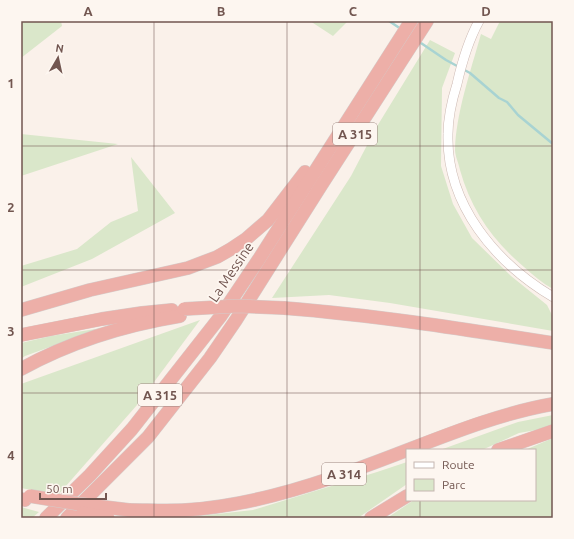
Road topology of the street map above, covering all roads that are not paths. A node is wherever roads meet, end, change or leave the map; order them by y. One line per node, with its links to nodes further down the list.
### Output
1 (411, 21): 4 (highway, La Messine / A 315)
2 (427, 21): 13 (highway, La Messine / A 315)
3 (479, 21): 5 (street)
4 (344, 127): 6 (highway); 19 (highway, La Messine / A 315)
5 (553, 297)
6 (21, 310)
7 (182, 312): 8 (highway); 9 (highway, bridge); 10 (highway)
8 (21, 335)
9 (553, 343)
10 (21, 369)
11 (553, 404): 14 (highway, A 314, bridge)
12 (553, 431): 15 (highway)
13 (148, 437): 20 (highway, La Messine / A 315); 21 (highway)
14 (411, 449)
15 (501, 449)
16 (406, 451): 17 (highway, A 314, bridge)
17 (24, 497): 22 (highway, bridge)
18 (406, 497): 23 (highway)
19 (46, 518)
20 (67, 518)
21 (78, 518)
22 (108, 518)
23 (371, 518)

